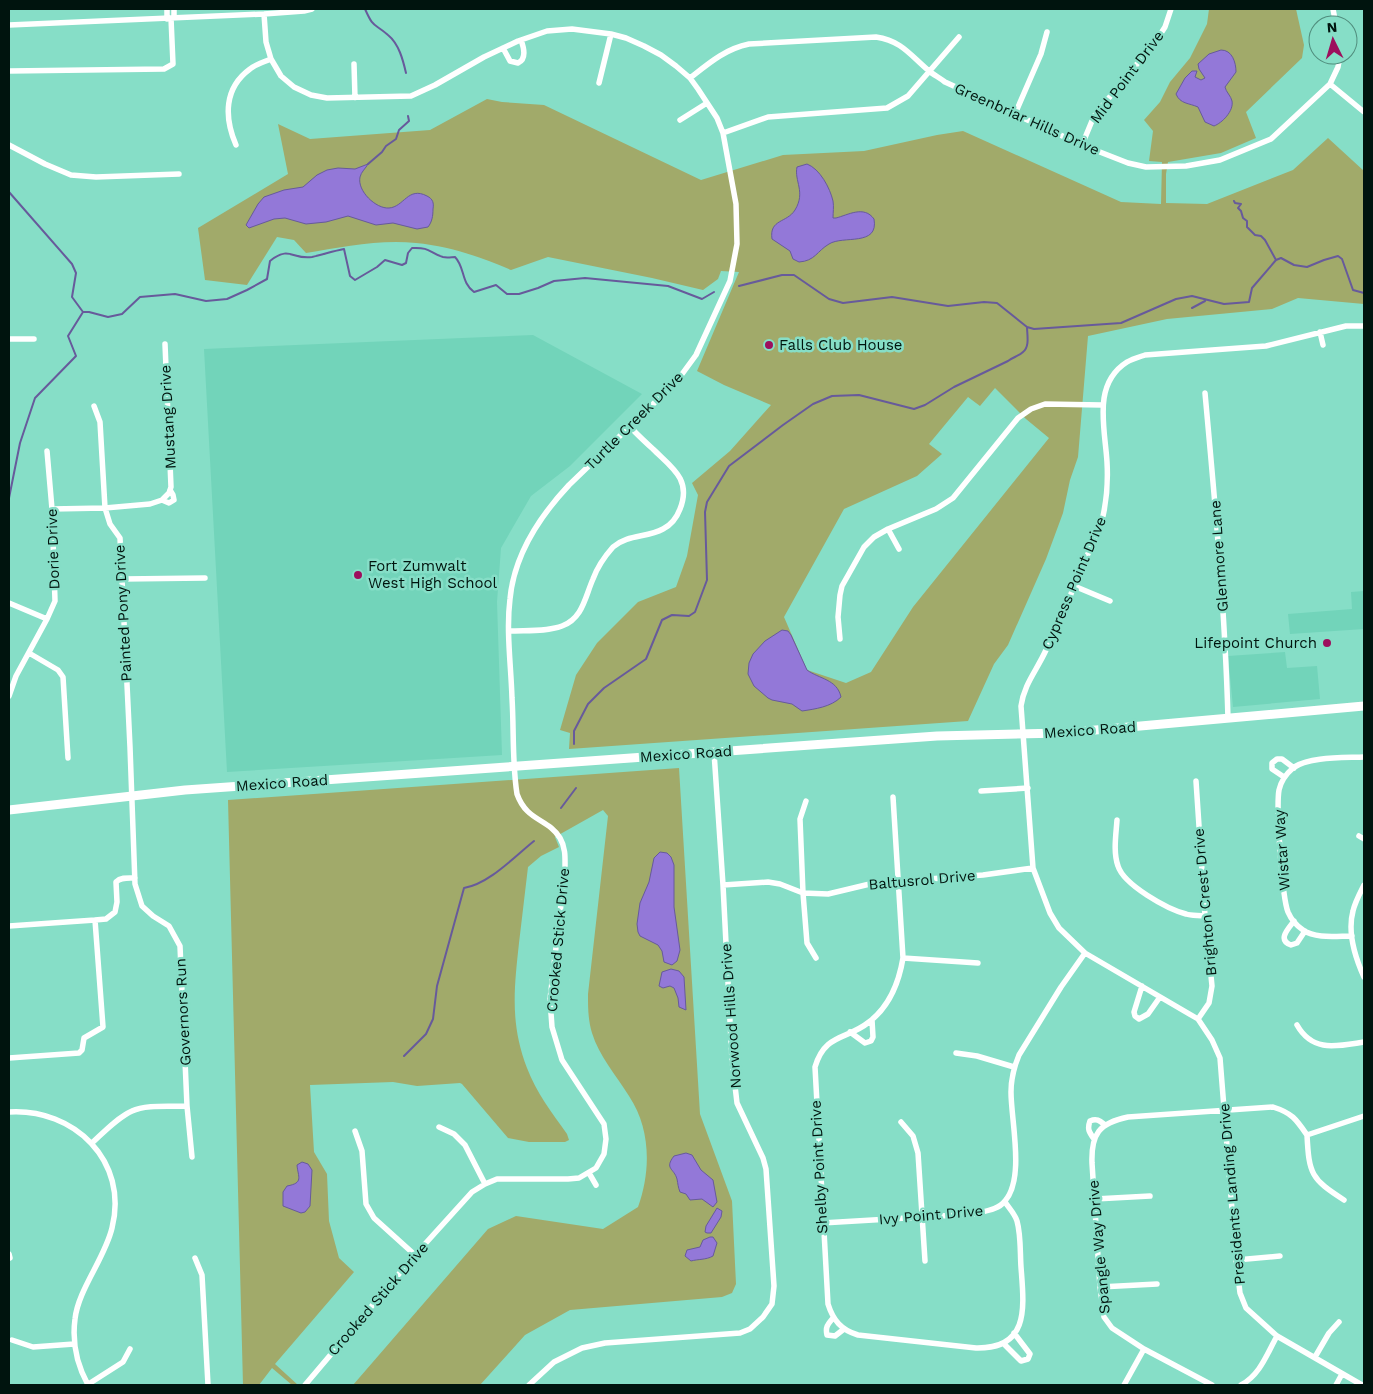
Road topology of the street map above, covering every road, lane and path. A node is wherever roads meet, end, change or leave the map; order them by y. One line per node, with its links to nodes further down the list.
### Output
1 (167, 9): 6 (street)
2 (174, 9): 6 (street)
3 (312, 9): 5 (street)
4 (1170, 9): 29 (street, Mid Point Drive)
5 (264, 14): 6 (street); 13 (street, Turtle Creek Drive)
6 (171, 18): 7 (street); 16 (street)
7 (9, 25)
8 (1047, 32): 24 (street)
9 (611, 34): 11 (street, Turtle Creek Drive); 18 (street, Turtle Creek Drive); 19 (street)
10 (960, 37): 17 (street)
11 (521, 40): 12 (street, Turtle Creek Drive); 12 (street)
12 (502, 48): 21 (street, Turtle Creek Drive)
13 (271, 59): 21 (street, Turtle Creek Drive); 28 (street)
14 (354, 64): 21 (street)
15 (1338, 65): 20 (street, Greenbriar Hills Drive)
16 (9, 71)
17 (929, 71): 18 (street, Greenbriar Hills Drive); 24 (street, Greenbriar Hills Drive); 26 (street)
18 (690, 78): 22 (street, Turtle Creek Drive)
19 (599, 83)
20 (1330, 84): 23 (street); 29 (street, Greenbriar Hills Drive)
21 (355, 98)
22 (707, 103): 25 (street); 26 (street, Turtle Creek Drive)
23 (1364, 112)
24 (1015, 114): 29 (street, Greenbriar Hills Drive)
25 (680, 120)
26 (723, 133): 40 (street, Turtle Creek Drive)
27 (9, 145): 30 (street)
28 (236, 145)
29 (1082, 145)
30 (179, 174)
31 (1364, 326): 32 (street, Cypress Point Drive)
32 (1320, 332): 36 (street); 38 (street, Cypress Point Drive)
33 (9, 339): 34 (street)
34 (34, 339)
35 (165, 344): 42 (street, Mustang Drive)
36 (1323, 344)
37 (1205, 393): 57 (street, Glenmore Lane)
38 (1102, 405): 44 (street); 48 (street, Cypress Point Drive)
39 (94, 406): 42 (street, Painted Pony Drive)
40 (630, 428): 52 (street, Turtle Creek Drive); 52 (street)
41 (46, 451): 43 (street, Dorie Drive)
42 (105, 508): 43 (street, Mustang Drive); 47 (street, Painted Pony Drive)
43 (52, 509): 51 (street, Dorie Drive)
44 (888, 529): 45 (street); 53 (street)
45 (899, 549)
46 (205, 578): 47 (street)
47 (123, 580): 68 (street, Painted Pony Drive)
48 (1074, 586): 49 (street); 58 (street, Cypress Point Drive)
49 (1110, 601)
50 (9, 603): 51 (street)
51 (47, 619): 54 (street, Dorie Drive)
52 (509, 631): 62 (street, Turtle Creek Drive)
53 (840, 638)
54 (29, 654): 55 (street, Dorie Drive); 61 (street)
55 (9, 696)
56 (1364, 706): 57 (main road, Mexico Road)
57 (1228, 719): 58 (main road, Mexico Road)
58 (1024, 734): 59 (main road, Mexico Road); 66 (street, Presidents Landing Drive)
59 (714, 752): 62 (main road, Mexico Road); 76 (street, Norwood Hills Drive)
60 (1364, 757): 63 (street)
61 (68, 758)
62 (515, 766): 68 (main road, Mexico Road); 112 (street, Crooked Stick Drive)
63 (1294, 768): 64 (street); 64 (street)
64 (1284, 777): 81 (street, Wistar Way)
65 (1196, 780): 79 (street, Brighton Crest Drive)
66 (1028, 788): 67 (street); 73 (street, Presidents Landing Drive)
67 (980, 791)
68 (132, 795): 71 (main road, Mexico Road); 74 (street, Governors Run)
69 (893, 798): 75 (street, Shelby Point Drive)
70 (806, 801): 78 (street)
71 (9, 810)
72 (1116, 820): 79 (street)
73 (1033, 868): 75 (street, Baltusrol Drive); 85 (street, Presidents Landing Drive)
74 (135, 878): 80 (street); 100 (street, Governors Run)
75 (898, 882): 78 (street, Baltusrol Drive); 87 (street, Shelby Point Drive)
76 (723, 885): 78 (street, Baltusrol Drive); 143 (street, Norwood Hills Drive)
77 (1364, 885): 84 (street)
78 (803, 893): 86 (street)
79 (1205, 916): 92 (street, Brighton Crest Drive)
80 (95, 920): 82 (street); 98 (street)
81 (1294, 921): 83 (street, Wistar Way); 83 (street)
82 (9, 926)
83 (1305, 931): 84 (street)
84 (1352, 936): 89 (street)
85 (1085, 953): 90 (street, Presidents Landing Drive); 99 (street, Ivy Point Drive)
86 (816, 958)
87 (903, 958): 88 (street); 93 (street, Shelby Point Drive)
88 (978, 963)
89 (1364, 977)
90 (1142, 986): 91 (street, Presidents Landing Drive); 91 (street)
91 (1160, 997): 92 (street, Presidents Landing Drive)
92 (1198, 1019): 101 (street, Presidents Landing Drive)
93 (872, 1020): 95 (street, Shelby Point Drive); 95 (street, Shelby Point Drive)
94 (1297, 1025): 96 (street)
95 (850, 1032): 120 (street, Shelby Point Drive)
96 (1364, 1042)
97 (956, 1053): 99 (street)
98 (9, 1058)
99 (1014, 1067): 118 (street, Ivy Point Drive)
100 (187, 1106): 110 (street); 111 (street, Governors Run)
101 (1225, 1110): 105 (street, Spangle Way Drive); 108 (street, Spangle Way Drive); 125 (street, Presidents Landing Drive)
102 (9, 1112): 110 (street)
103 (1364, 1116): 108 (street)
104 (901, 1122): 119 (street)
105 (1105, 1125): 109 (street); 109 (street, Spangle Way Drive)
106 (438, 1127): 113 (street)
107 (355, 1131): 121 (street)
108 (1307, 1136): 117 (street)
109 (1094, 1138): 116 (street, Spangle Way Drive)
110 (92, 1143): 134 (street)
111 (192, 1157)
112 (588, 1173): 113 (street, Crooked Stick Drive); 114 (street)
113 (485, 1184): 121 (street, Crooked Stick Drive)
114 (596, 1185)
115 (1150, 1196): 116 (street)
116 (1095, 1199): 127 (street, Spangle Way Drive)
117 (1344, 1200)
118 (1005, 1202): 119 (street, Ivy Point Drive); 131 (street)
119 (921, 1218): 120 (street, Ivy Point Drive); 124 (street)
120 (822, 1223): 128 (street, Shelby Point Drive)
121 (415, 1256): 142 (street, Crooked Stick Drive)
122 (1280, 1256): 125 (street)
123 (195, 1258): 141 (street)
124 (925, 1260)
125 (1236, 1260): 132 (street, Presidents Landing Drive)
126 (1157, 1284): 127 (street)
127 (1100, 1287): 137 (street, Spangle Way Drive)
128 (833, 1318): 130 (street, Shelby Point Drive); 130 (street, Shelby Point Drive)
129 (1339, 1322): 138 (street)
130 (844, 1329): 135 (street, Shelby Point Drive)
131 (1014, 1333): 135 (street); 135 (street)
132 (1277, 1336): 138 (street, Presidents Landing Drive); 146 (street)
133 (12, 1340): 134 (street)
134 (74, 1344): 140 (street)
135 (1004, 1344)
136 (130, 1349): 140 (street)
137 (1144, 1349): 144 (street); 145 (street, Spangle Way Drive)
138 (1314, 1358): 139 (street, Presidents Landing Drive)
139 (1342, 1374): 147 (street); 148 (street, Presidents Landing Drive)
140 (87, 1385)
141 (208, 1385)
142 (305, 1385)
143 (531, 1385)
144 (1124, 1385)
145 (1212, 1385)
146 (1242, 1385)
147 (1336, 1385)
148 (1362, 1385)

